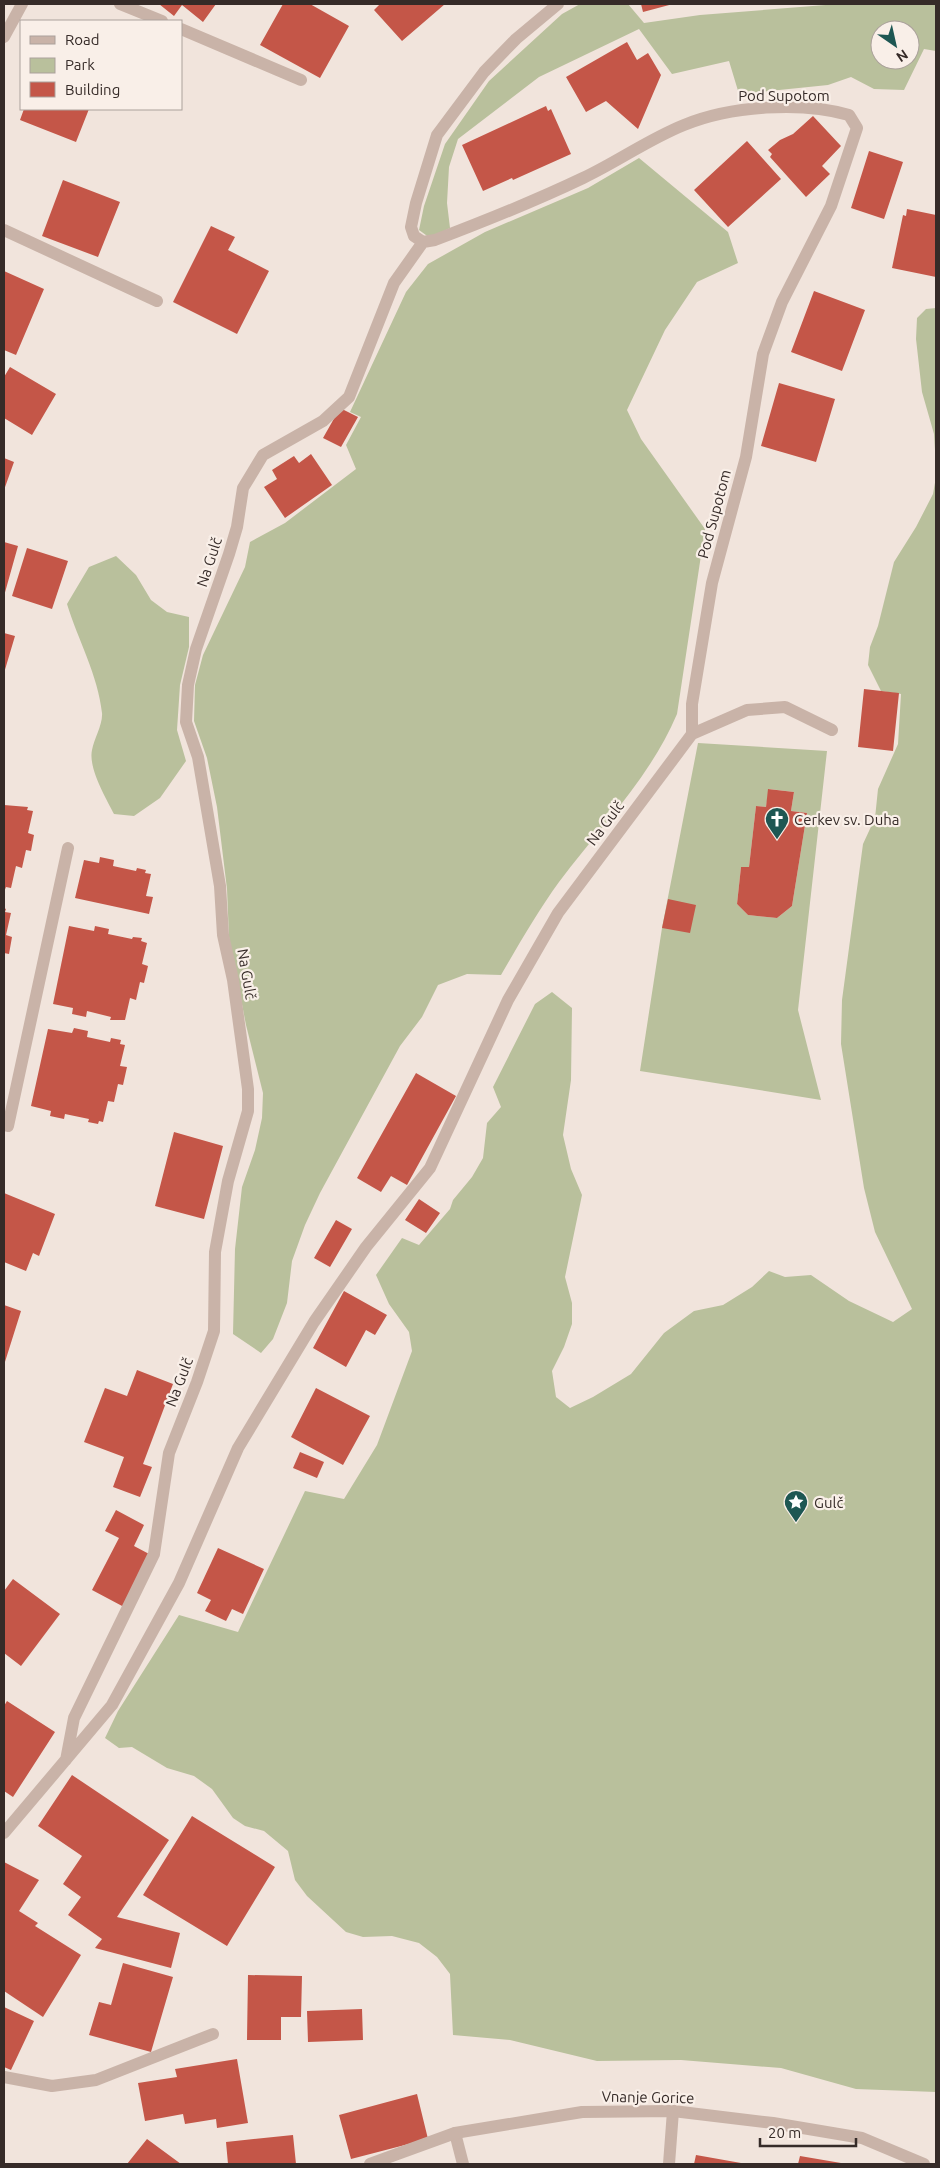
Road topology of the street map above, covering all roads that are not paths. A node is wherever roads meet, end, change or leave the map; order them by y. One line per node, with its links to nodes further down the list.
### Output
1 (22, 4): 6 (street)
2 (120, 4): 4 (street)
3 (558, 4): 9 (street)
4 (160, 20)
5 (182, 30): 7 (street)
6 (4, 33)
7 (301, 80)
8 (4, 230): 10 (street)
9 (423, 242): 12 (street, Pod Supotom); 15 (street, Na Gulč)
10 (157, 301)
11 (832, 730): 12 (street, Na Gulč)
12 (692, 734): 15 (street, Na Gulč)
13 (68, 848): 14 (street)
14 (4, 1125)
15 (66, 1760): 16 (street, Na Gulč)
16 (4, 1833)
17 (213, 2034): 18 (street)
18 (4, 2077)
19 (673, 2111): 20 (street, Vnanje Gorice); 23 (street); 24 (street, Vnanje Gorice)
20 (455, 2133): 21 (street, Vnanje Gorice); 22 (street)
21 (370, 2164)
22 (463, 2164)
23 (669, 2164)
24 (924, 2164)

